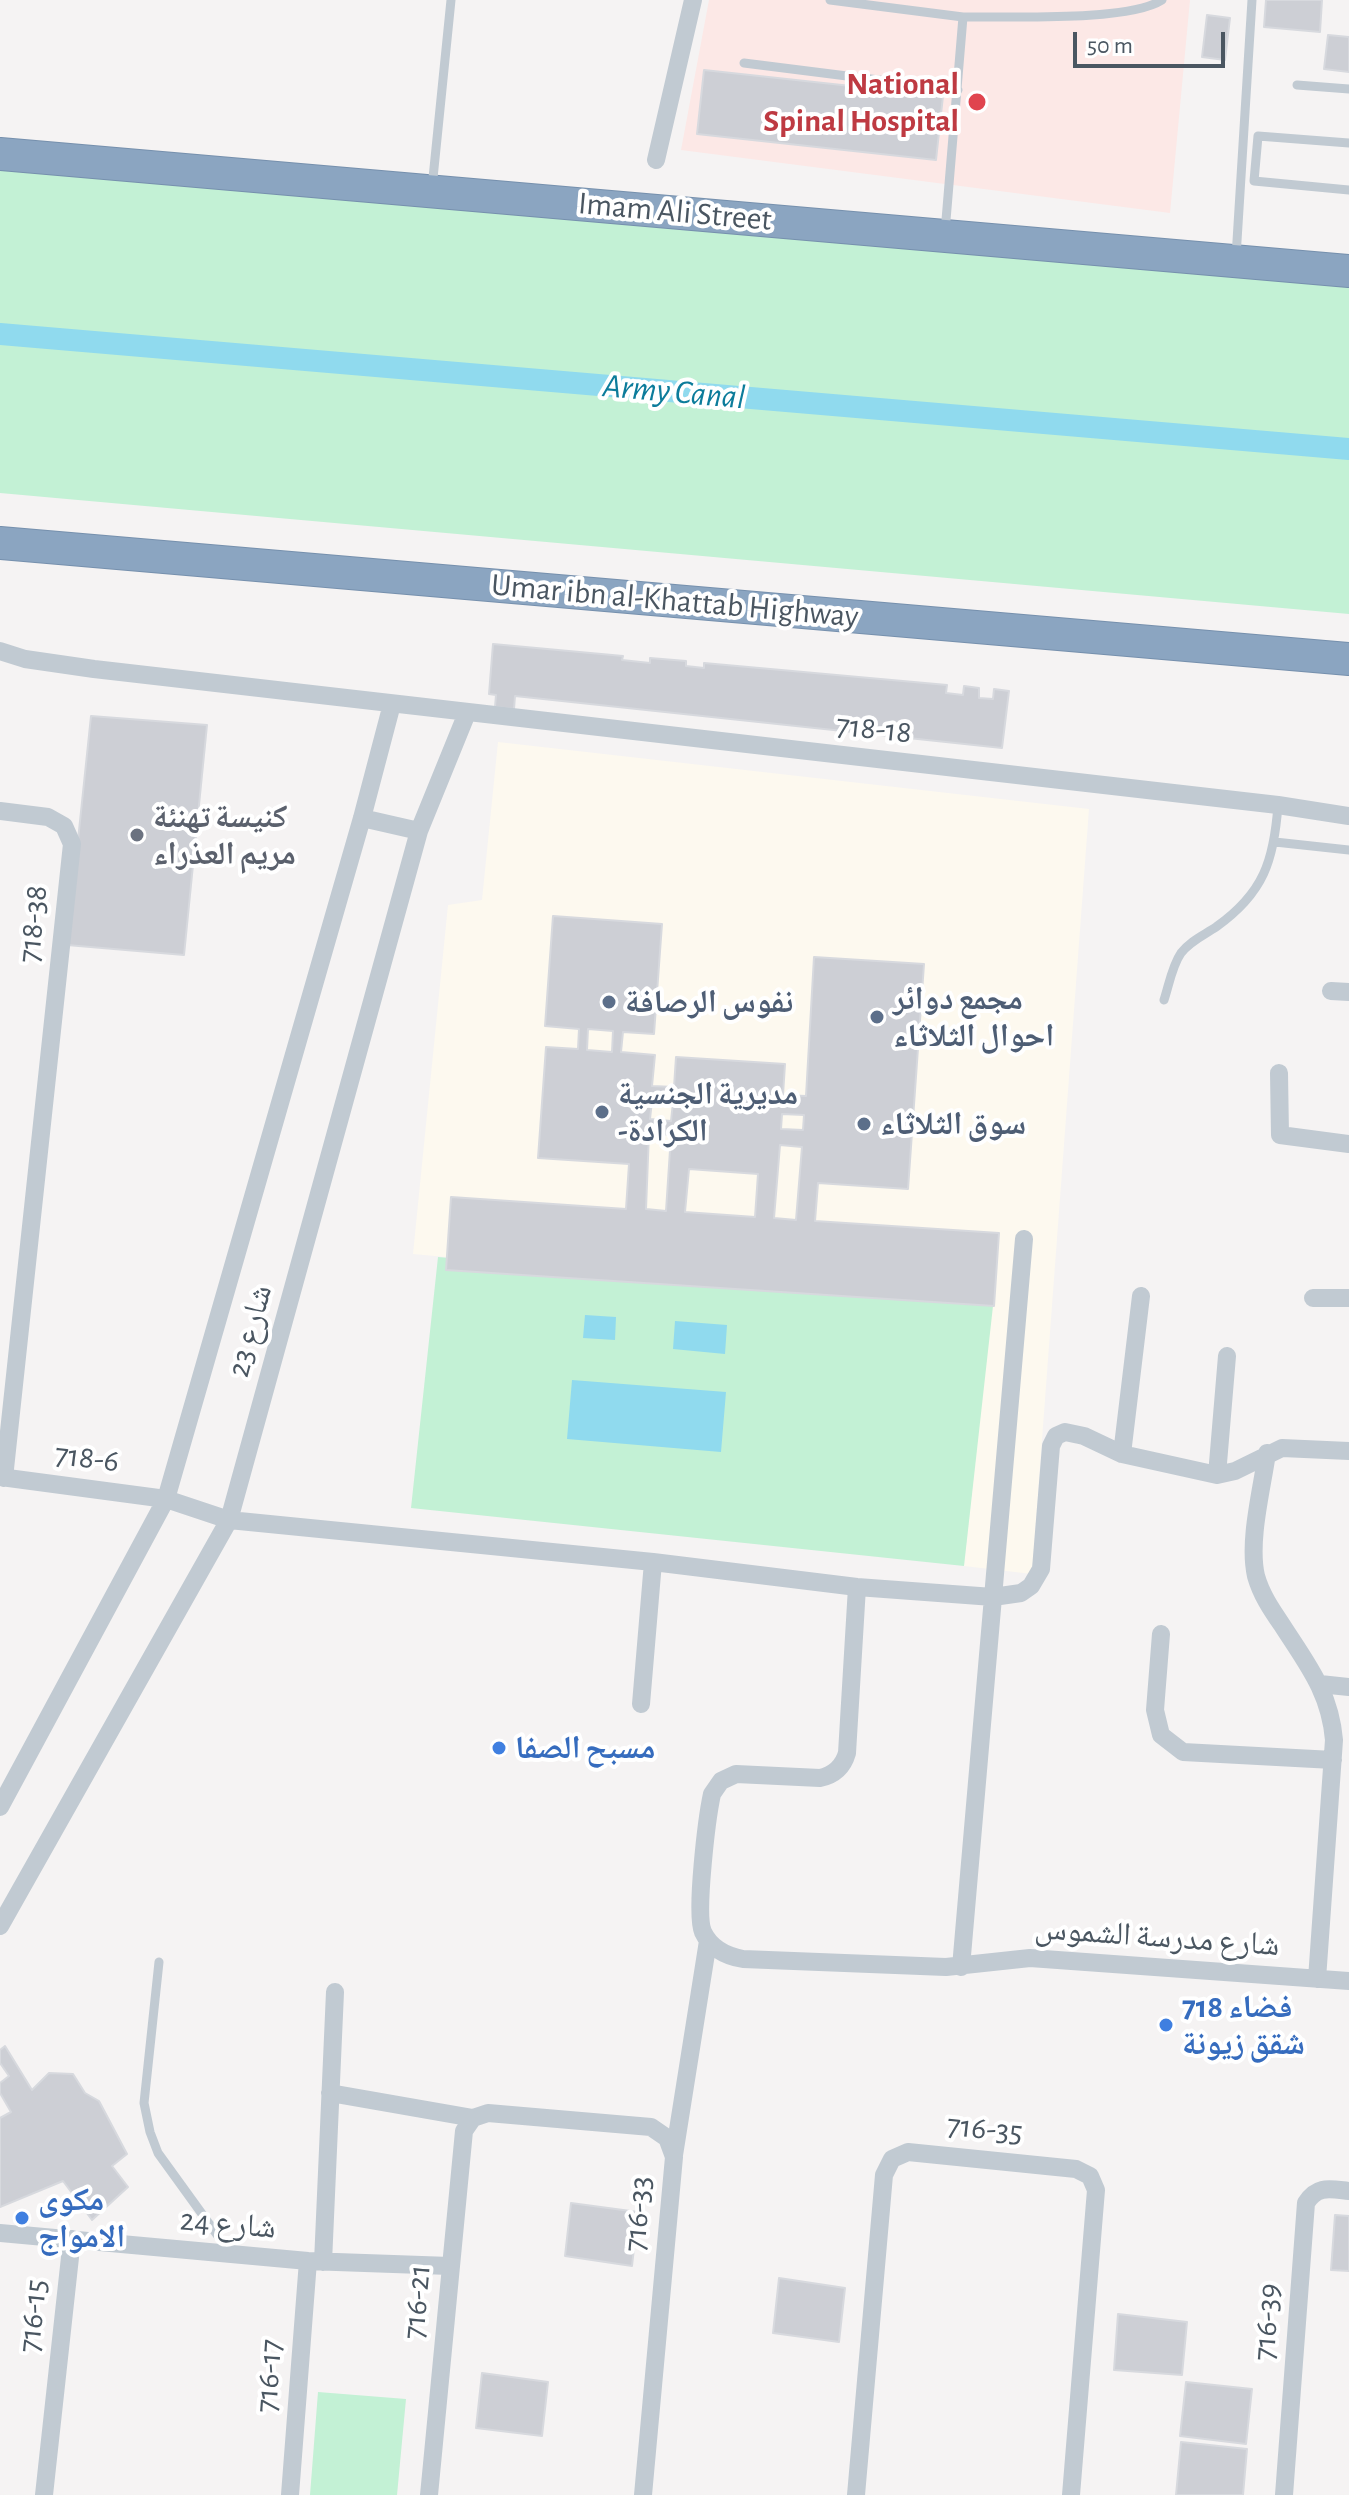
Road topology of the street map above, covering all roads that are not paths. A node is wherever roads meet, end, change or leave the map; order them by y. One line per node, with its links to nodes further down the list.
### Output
1 (451, 0): 15 (lane)
2 (693, 0): 13 (street)
3 (830, 0): 6 (lane)
4 (1162, 0): 6 (lane)
5 (1252, 0): 17 (lane)
6 (963, 17): 10 (lane)
7 (744, 63): 10 (lane)
8 (1297, 85): 9 (lane)
9 (1349, 89)
10 (958, 90): 16 (lane)
11 (1349, 143): 14 (lane)
12 (0, 154): 15 (highway, Imam Ali Street)
13 (656, 160)
14 (1349, 190)
15 (431, 191): 16 (highway, Imam Ali Street)
16 (945, 235): 17 (highway, Imam Ali Street)
17 (1236, 261): 18 (highway, Imam Ali Street)
18 (1349, 271)
19 (0, 543): 21 (highway, Umar ibn al-Khattab Highway)
20 (0, 651): 22 (street, 718-18)
21 (1349, 659)
22 (392, 704): 23 (street, 718-18); 27 (street, شارع 23)
23 (467, 713): 24 (street, 718-18); 28 (street, شارع 23)
24 (1278, 805): 26 (street, 718-18); 29 (lane)
25 (0, 811): 43 (street, 718-38)
26 (1349, 816)
27 (362, 818): 28 (street); 44 (street, شارع 23)
28 (419, 831): 45 (street, شارع 23)
29 (1275, 842): 30 (lane); 31 (lane)
30 (1349, 850)
31 (1164, 1000)
32 (1279, 1073): 33 (street)
33 (1349, 1144)
34 (1024, 1239): 48 (street)
35 (1141, 1296): 41 (street)
36 (1313, 1298): 37 (street)
37 (1349, 1298)
38 (1227, 1356): 42 (street)
39 (1349, 1451): 40 (street)
40 (1267, 1453): 42 (street); 50 (street)
41 (1122, 1454): 42 (street); 48 (street)
42 (1217, 1475)
43 (2, 1477): 44 (street, 718-6)
44 (166, 1499): 45 (street, 718-6); 54 (street, شارع 23)
45 (229, 1520): 46 (street, 718-6); 55 (street, شارع 23)
46 (653, 1562): 47 (street, 718-6); 52 (street)
47 (857, 1587): 48 (street, 718-6); 56 (street)
48 (993, 1597): 58 (street)
49 (1161, 1634): 53 (street)
50 (1320, 1684): 51 (street); 53 (street)
51 (1349, 1687)
52 (641, 1704)
53 (1333, 1760): 59 (street)
54 (0, 1807)
55 (0, 1926)
56 (708, 1941): 58 (street, شارع مدرسة الشموس); 64 (street)
57 (159, 1962): 68 (lane)
58 (961, 1967): 59 (street, شارع مدرسة الشموس)
59 (1317, 1979): 60 (street, شارع مدرسة الشموس)
60 (1349, 1981)
61 (335, 1992): 62 (street, 716-17)
62 (330, 2093): 63 (street, 716-33); 69 (street, 716-17)
63 (473, 2118): 64 (street, 716-33); 70 (street, 716-21)
64 (674, 2157): 74 (street, 716-33)
65 (1349, 2191): 77 (street, 716-39)
66 (0, 2233): 67 (street, شارع 24)
67 (72, 2239): 68 (street, شارع 24); 71 (street, 716-15)
68 (231, 2254): 69 (street, شارع 24)
69 (315, 2262): 70 (street, شارع 24); 72 (street, 716-17)
70 (450, 2266): 73 (street, 716-21)
71 (44, 2495)
72 (290, 2495)
73 (429, 2495)
74 (643, 2495)
75 (856, 2495): 76 (street, 716-35)
76 (1071, 2495)
77 (1284, 2495)

